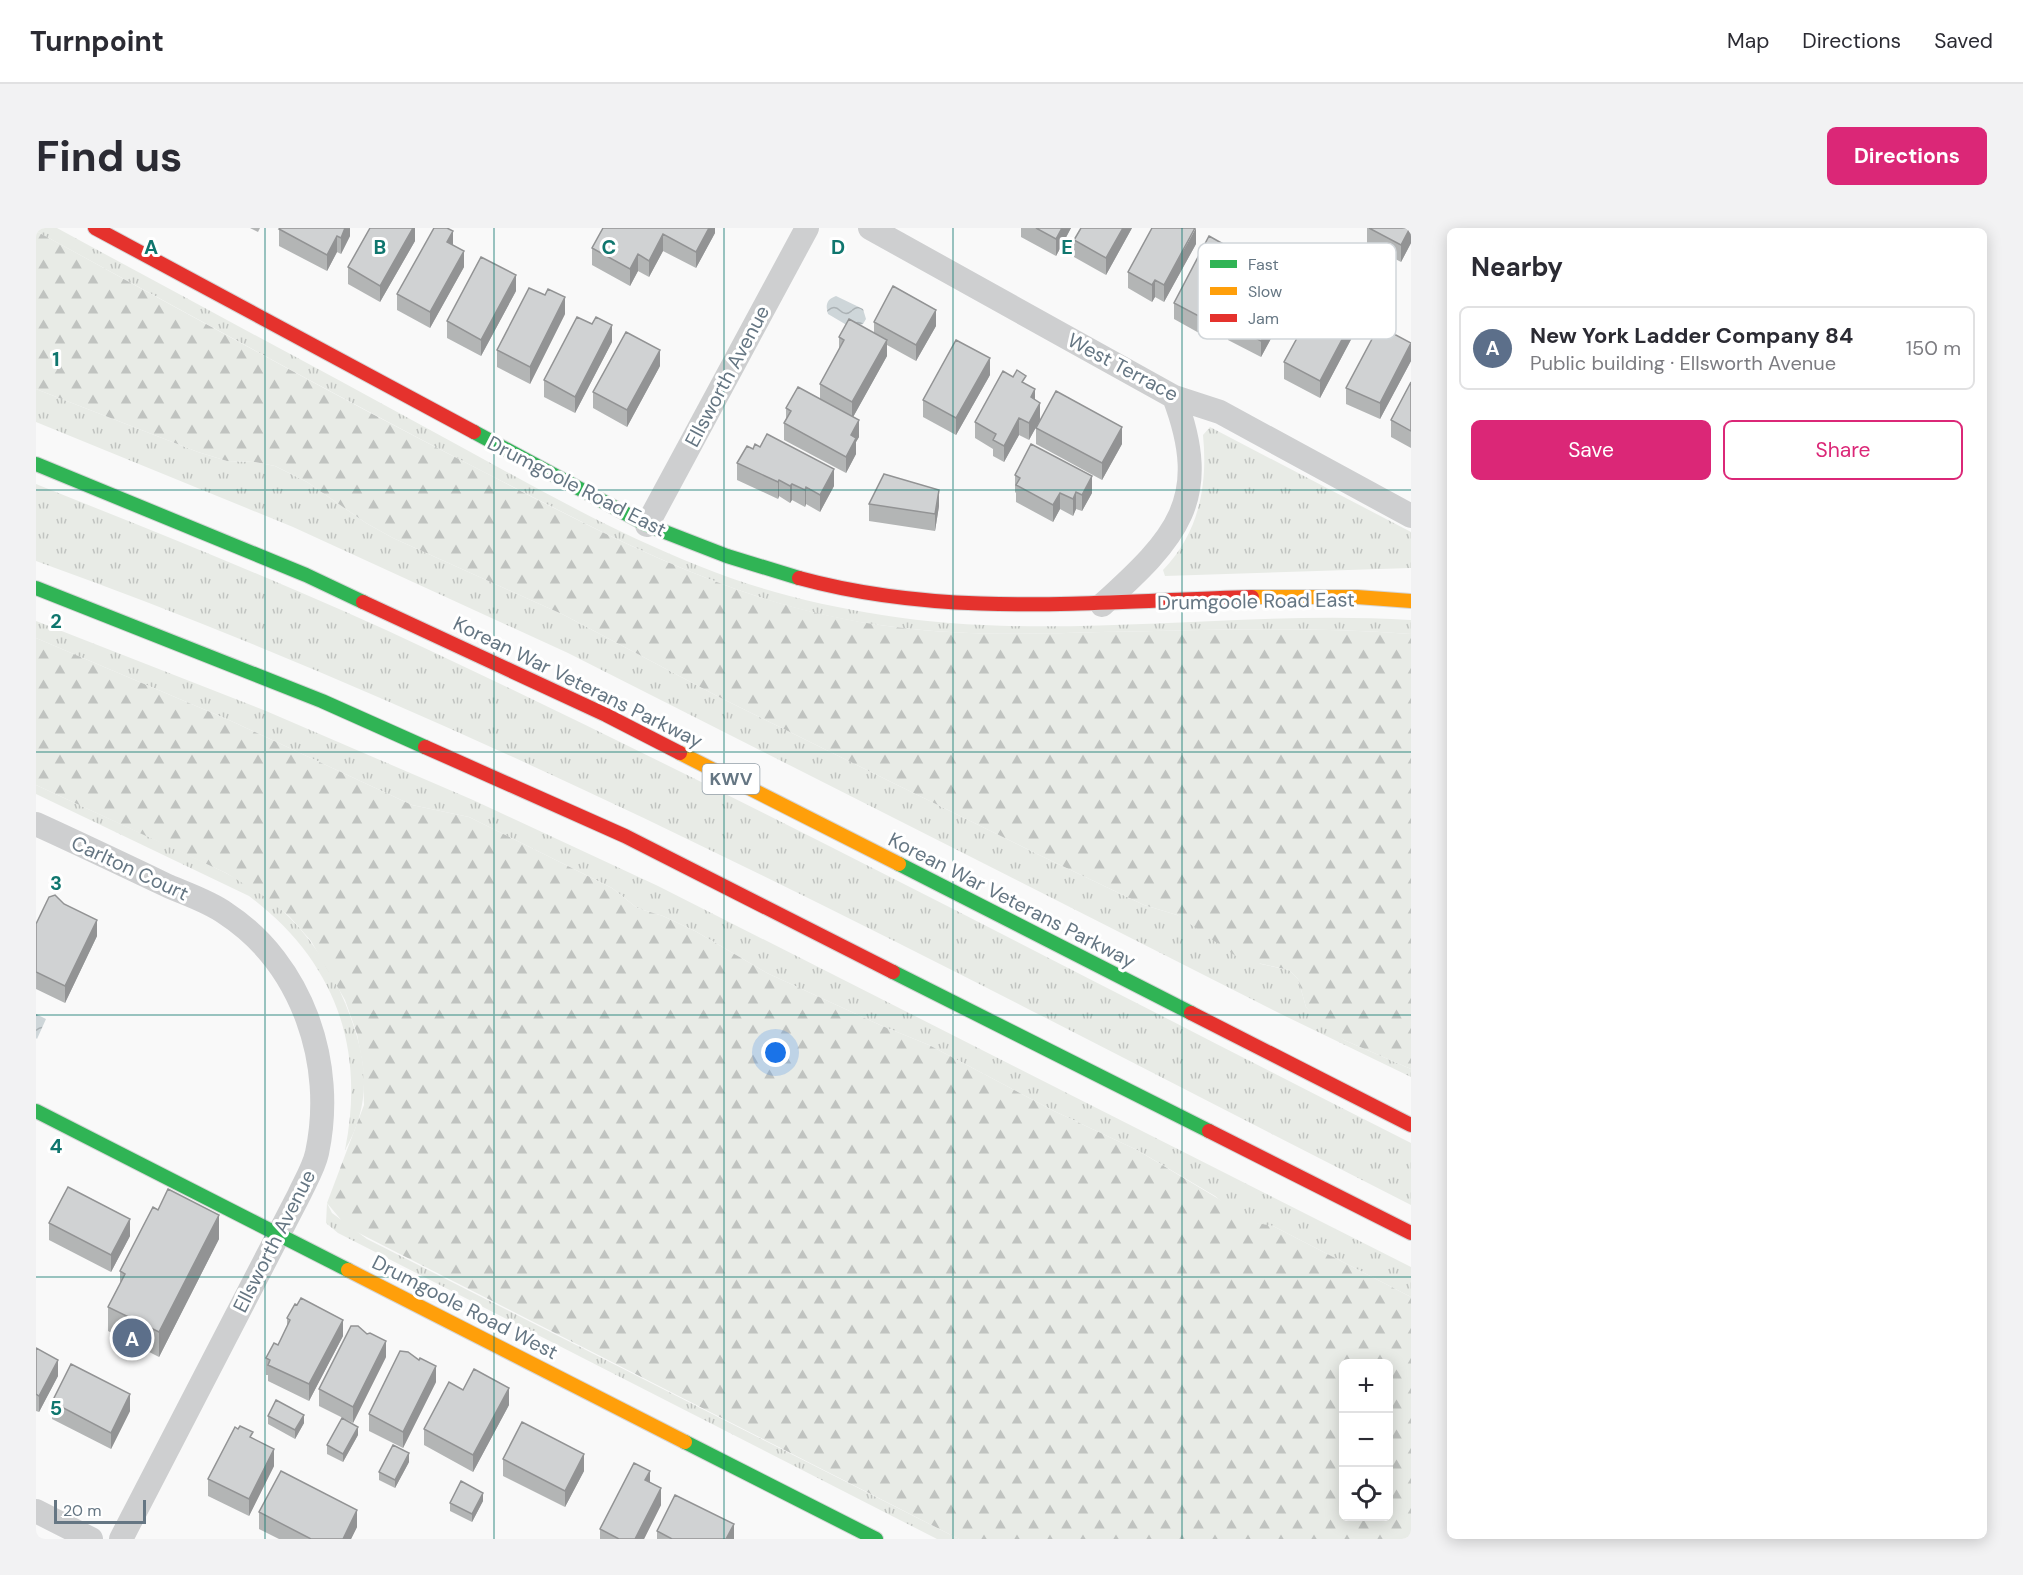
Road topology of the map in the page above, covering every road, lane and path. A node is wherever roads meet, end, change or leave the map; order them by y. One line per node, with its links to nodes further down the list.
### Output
1 (95, 228): 7 (main road, Drumgoole Road East)
2 (807, 228): 7 (street, Ellsworth Avenue)
3 (870, 228): 4 (street, West Terrace)
4 (1174, 397): 6 (street, West Terrace); 10 (street, Drumgoole Road East)
5 (36, 464): 14 (main road, Korean War Veterans Parkway / KWV)
6 (1411, 516)
7 (647, 525): 10 (main road, Drumgoole Road East)
8 (36, 588): 15 (main road)
9 (1411, 601): 10 (main road, Drumgoole Road East)
10 (1102, 605)
11 (36, 824): 12 (street, Carlton Court)
12 (225, 912): 16 (street, Ellsworth Avenue)
13 (36, 1111): 16 (main road, Drumgoole Road West)
14 (1411, 1125)
15 (1411, 1233)
16 (278, 1234): 19 (street, Ellsworth Avenue); 20 (main road, Drumgoole Road West)
17 (36, 1511): 18 (street)
18 (91, 1539)
19 (121, 1539)
20 (876, 1539)

